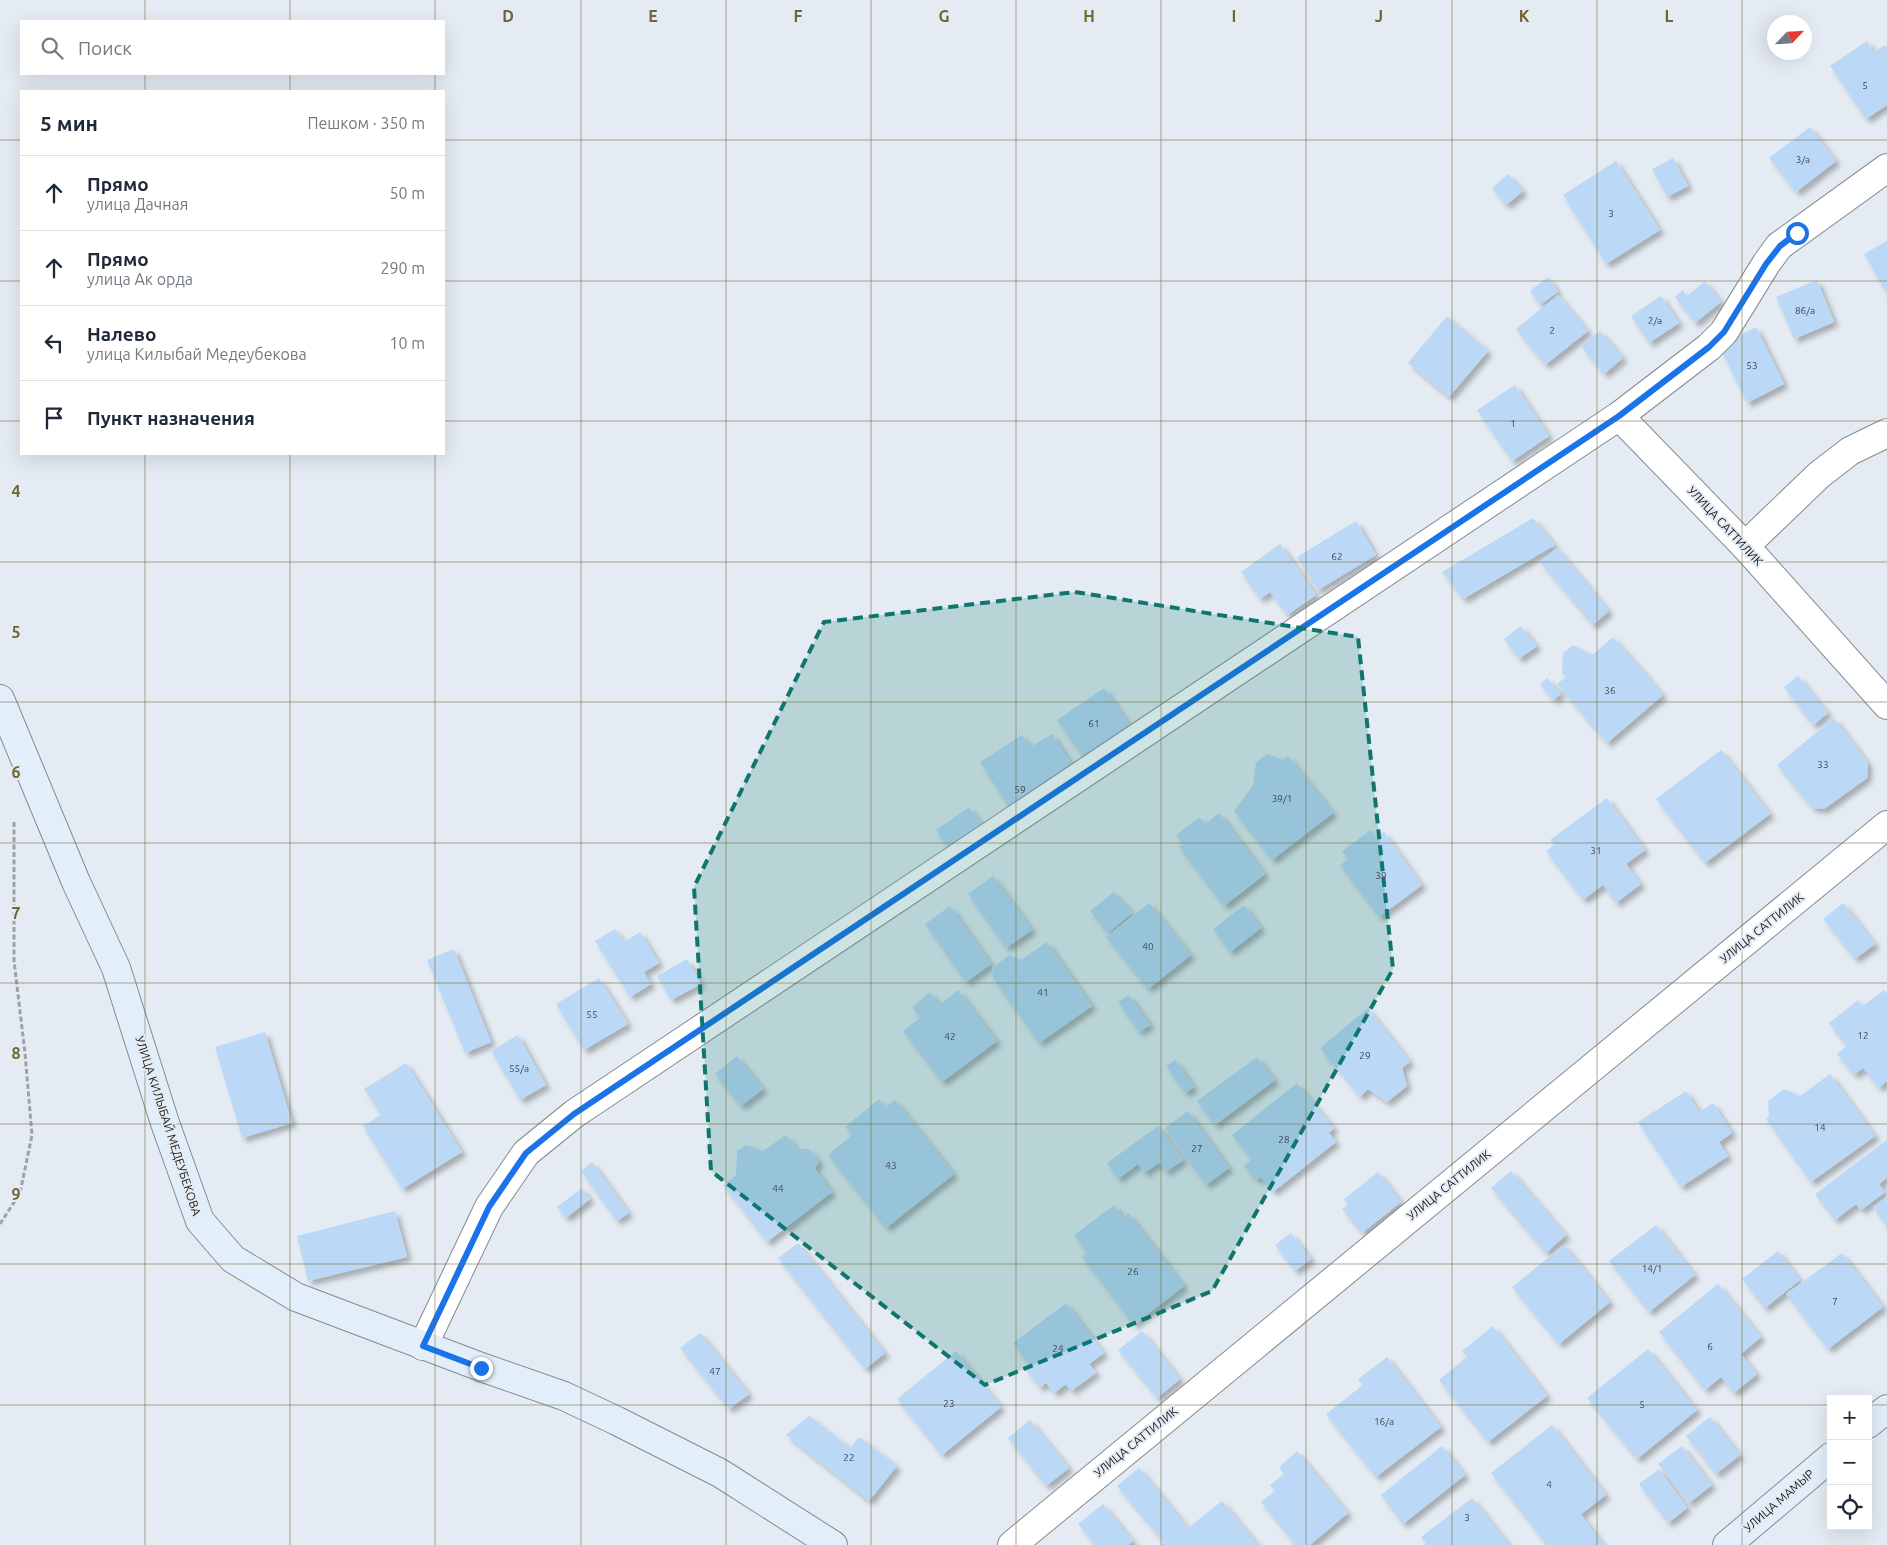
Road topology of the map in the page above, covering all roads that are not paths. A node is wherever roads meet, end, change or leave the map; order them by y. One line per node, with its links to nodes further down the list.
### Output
1 (1887, 168): 2 (street)
2 (1619, 416): 4 (street, УЛИЦА САТТИЛИК); 8 (street)
3 (1887, 433): 4 (street)
4 (1745, 546): 6 (street, УЛИЦА САТТИЛИК)
5 (0, 699): 8 (main road, УЛИЦА КИЛЫБАЙ МЕДЕУБЕКОВА)
6 (1887, 705)
7 (1887, 826): 13 (street, УЛИЦА САТТИЛИК)
8 (423, 1346): 12 (main road, УЛИЦА КИЛЫБАЙ МЕДЕУБЕКОВА)
9 (1887, 1409): 10 (main road)
10 (1872, 1421)
11 (1827, 1459): 14 (main road, УЛИЦА МАМЫР)
12 (834, 1545)
13 (1012, 1545)
14 (1727, 1545)

